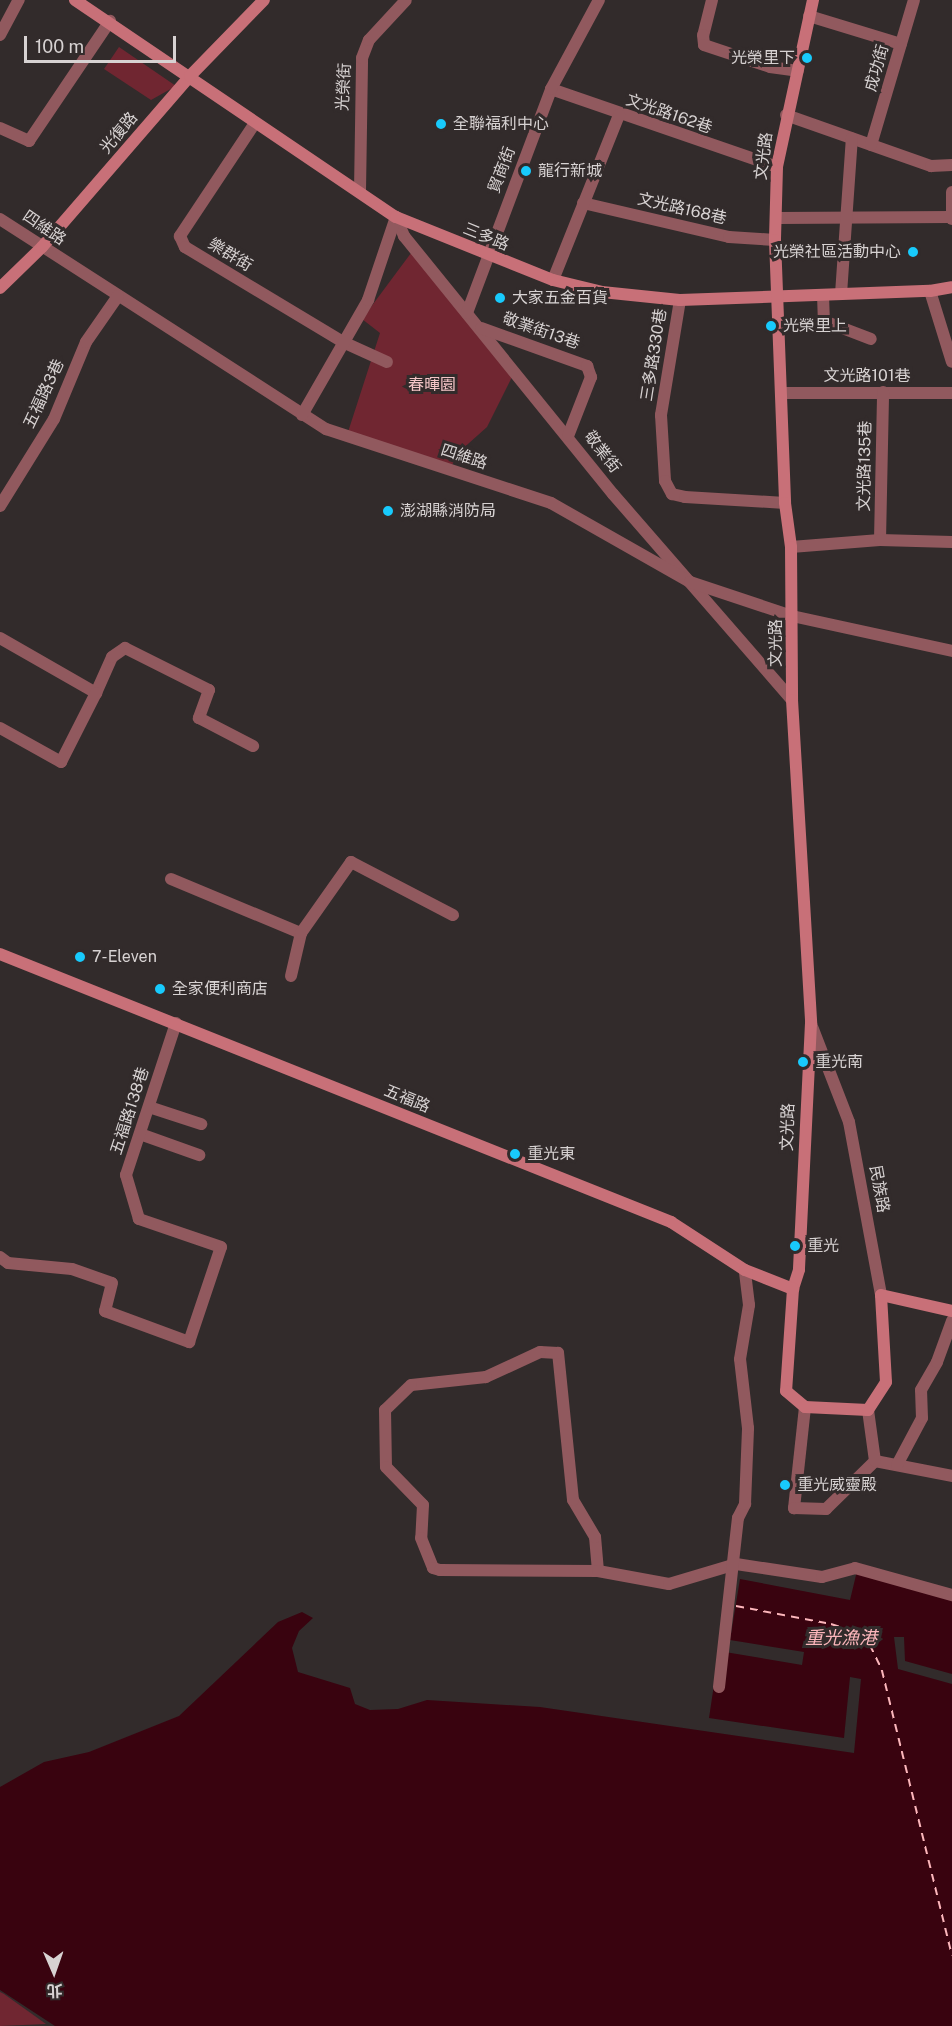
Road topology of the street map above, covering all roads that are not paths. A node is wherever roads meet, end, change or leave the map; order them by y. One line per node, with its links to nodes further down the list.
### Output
1 (19, 0): 12 (street)
2 (75, 0): 9 (street, 三多路)
3 (264, 0): 15 (street, 光復路)
4 (406, 0): 25 (street, 光榮街)
5 (599, 0): 16 (street, 貿商街)
6 (712, 0): 14 (street)
7 (813, 0): 10 (street, 文光路)
8 (914, 0): 13 (street, 成功街)
9 (92, 4): 11 (street, 三多路)
10 (809, 16): 13 (street); 14 (street, 文光路)
11 (110, 21): 15 (street, 三多路); 20 (street)
12 (0, 35)
13 (901, 44): 22 (street, 成功街)
14 (798, 71): 18 (street, 文光路)
15 (190, 76): 19 (street, 三多路); 34 (street, 光復路)
16 (551, 89): 17 (street, 文光路162巷); 35 (street, 貿商街)
17 (619, 115): 24 (street, 文光路162巷); 27 (street)
18 (786, 115): 21 (street); 24 (street, 文光路)
19 (255, 123): 25 (street, 三多路); 48 (street, 樂群街)
20 (0, 128)
21 (852, 138): 22 (street); 28 (street)
22 (871, 145): 23 (street)
23 (952, 165)
24 (777, 167): 30 (street, 文光路)
25 (360, 191): 29 (street, 三多路)
26 (952, 192): 31 (street)
27 (583, 203): 33 (street, 文光路168巷); 36 (street)
28 (844, 216): 30 (street); 31 (street); 40 (street)
29 (396, 217): 35 (street, 三多路); 45 (street, 敬業街); 48 (street)
30 (777, 218): 33 (street, 文光路)
31 (952, 218)
32 (0, 219): 34 (street, 四維路)
33 (775, 240): 43 (street, 文光路)
34 (42, 247): 38 (street, 光復路); 42 (street, 四維路)
35 (486, 256): 36 (street, 三多路); 45 (street, 貿商街)
36 (553, 280): 44 (street, 三多路)
37 (952, 287): 39 (street, 三多路)
38 (0, 288)
39 (930, 291): 40 (street, 三多路); 50 (street)
40 (841, 294): 41 (street, 三多路)
41 (823, 295): 43 (street, 三多路); 47 (street)
42 (118, 296): 54 (street, 四維路); 57 (street, 五福路3巷)
43 (777, 298): 44 (street, 三多路); 52 (street, 文光路)
44 (680, 300): 56 (street, 三多路330巷)
45 (467, 313): 46 (street, 敬業街)
46 (480, 328): 55 (street, 敬業街); 55 (street, 敬業街13巷)
47 (871, 339)
48 (345, 343): 49 (street, 樂群街); 54 (street)
49 (387, 362)
50 (952, 362)
51 (883, 392): 52 (street, 文光路101巷); 53 (street, 文光路101巷); 58 (street, 文光路135巷)
52 (782, 393): 56 (street, 文光路)
53 (952, 393)
54 (302, 415): 61 (street, 四維路)
55 (568, 436): 61 (street, 敬業街)
56 (785, 503): 60 (street, 文光路)
57 (0, 506)
58 (880, 540): 59 (street); 60 (street)
59 (952, 542)
60 (791, 547): 62 (street, 文光路)
61 (690, 582): 62 (street, 四維路); 66 (street, 敬業街)
62 (792, 616): 64 (street, 四維路); 66 (street, 文光路)
63 (0, 638): 65 (street)
64 (952, 651)
65 (96, 693): 67 (street); 68 (street)
66 (792, 700): 75 (street, 文光路)
67 (0, 728)
68 (253, 746)
69 (171, 879): 71 (street)
70 (453, 915): 71 (street)
71 (301, 933): 73 (street)
72 (0, 954): 74 (street, 五福路)
73 (291, 976)
74 (176, 1023): 76 (street, 五福路138巷); 81 (street, 五福路)
75 (810, 1023): 82 (street, 文光路); 83 (street, 民族路)
76 (149, 1107): 77 (street); 78 (street, 五福路138巷)
77 (201, 1124)
78 (140, 1134): 79 (street); 80 (street, 五福路138巷)
79 (200, 1155)
80 (0, 1257)
81 (745, 1270): 82 (street, 五福路); 91 (street)
82 (793, 1288): 86 (street, 文光路)
83 (881, 1294): 84 (street); 87 (street)
84 (952, 1311)
85 (952, 1321): 89 (street)
86 (805, 1407): 87 (street); 88 (street)
87 (868, 1410): 88 (street)
88 (875, 1461): 89 (street)
89 (897, 1465): 90 (street)
90 (952, 1476)
91 (736, 1564): 92 (street); 93 (street); 94 (street)
92 (598, 1571): 92 (street)
93 (952, 1595)
94 (719, 1687)

